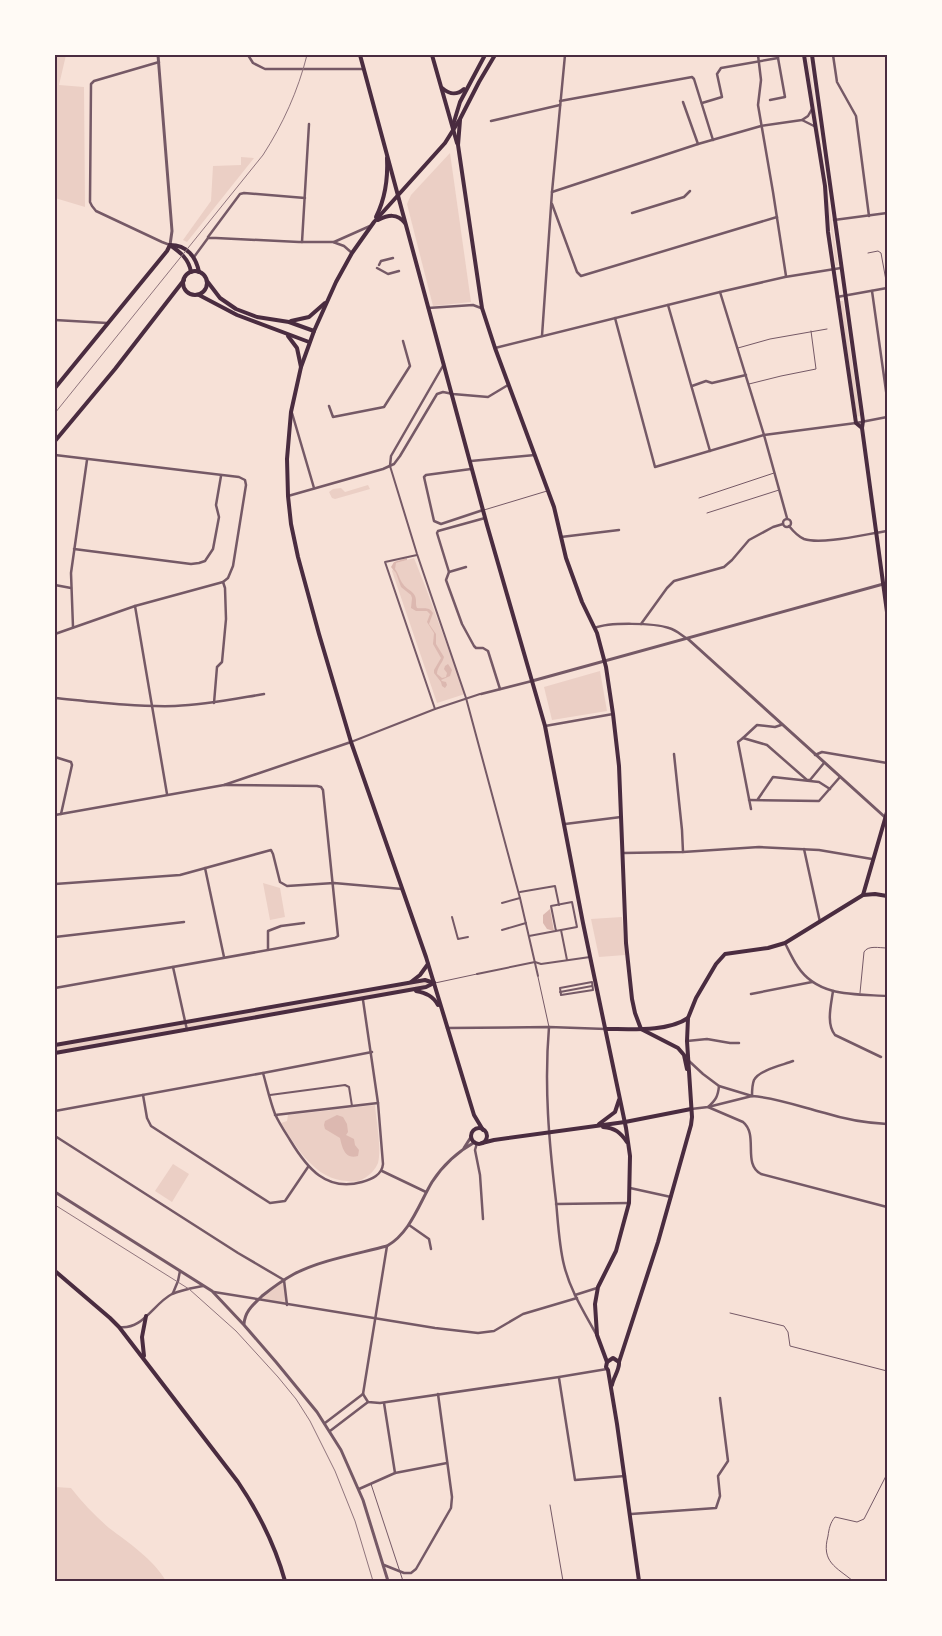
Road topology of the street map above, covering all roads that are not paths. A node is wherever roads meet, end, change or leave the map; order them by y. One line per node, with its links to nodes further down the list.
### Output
1 (158, 55): 14 (street)
2 (248, 55): 15 (street)
3 (360, 55): 15 (main road)
4 (432, 55): 17 (main road)
5 (485, 55): 16 (main road)
6 (495, 55): 24 (main road)
7 (565, 55): 19 (street)
8 (758, 55): 13 (street)
9 (804, 55): 23 (main road)
10 (812, 55): 44 (main road)
11 (833, 55): 42 (street)
12 (778, 56): 13 (street); 18 (street)
13 (759, 61): 21 (street); 28 (street)
14 (159, 62): 50 (street); 50 (street)
15 (364, 69): 34 (main road)
16 (469, 84): 17 (main road); 30 (main road)
17 (441, 88): 30 (main road)
18 (770, 100)
19 (560, 101): 21 (street); 22 (street)
20 (683, 102): 32 (street)
21 (702, 103): 31 (street)
22 (560, 105): 26 (street); 36 (street)
23 (812, 110): 25 (street); 29 (main road)
24 (460, 120): 30 (main road); 33 (main road)
25 (802, 120): 28 (street); 29 (street)
26 (491, 121)
27 (309, 124): 38 (street)
28 (761, 126): 31 (street); 43 (street)
29 (814, 126): 56 (main road)
30 (453, 130): 33 (main road); 37 (main road)
31 (713, 140): 32 (street)
32 (698, 144): 36 (street)
33 (458, 145): 74 (main road)
34 (387, 151): 37 (main road); 45 (main road)
35 (690, 191): 40 (street)
36 (552, 192): 39 (street)
37 (399, 195): 45 (main road); 46 (main road)
38 (305, 198): 47 (street); 48 (street)
39 (552, 204): 43 (street); 83 (street)
40 (632, 212)
41 (887, 213): 42 (street)
42 (869, 216): 44 (street)
43 (777, 217): 60 (street)
44 (834, 220): 55 (main road)
45 (373, 224): 46 (main road); 49 (street); 51 (main road)
46 (406, 224): 73 (main road)
47 (208, 238): 48 (street); 53 (street)
48 (302, 242): 49 (street)
49 (333, 242): 51 (street)
50 (170, 245): 53 (main road); 58 (main road); 78 (main road)
51 (352, 253): 71 (main road)
52 (868, 253): 63 (lane)
53 (194, 257): 59 (main road)
54 (393, 258): 57 (street)
55 (841, 268): 56 (street); 69 (main road)
56 (833, 269): 60 (street); 70 (main road)
57 (399, 271)
58 (191, 272): 59 (main road); 61 (main road)
59 (199, 272): 62 (main road)
60 (786, 276): 66 (street)
61 (184, 280): 64 (main road); 67 (main road)
62 (207, 281): 68 (main road); 77 (main road)
63 (887, 287): 65 (street)
64 (186, 291): 67 (main road); 68 (main road)
65 (872, 291): 69 (street); 89 (street)
66 (720, 292): 72 (street); 87 (street)
67 (172, 294): 107 (main road)
68 (199, 295): 82 (main road)
69 (845, 296): 70 (street); 103 (main road)
70 (837, 298): 104 (main road)
71 (326, 303): 77 (main road); 80 (main road)
72 (668, 305): 75 (street); 95 (street)
73 (428, 308): 74 (street); 90 (main road)
74 (482, 308): 86 (main road)
75 (615, 318): 83 (street); 108 (street)
76 (55, 320): 78 (street)
77 (289, 322): 80 (main road)
78 (108, 324): 96 (main road)
79 (827, 329): 81 (lane)
80 (314, 331): 85 (main road)
81 (812, 331): 87 (lane); 94 (lane)
82 (287, 334): 85 (main road); 91 (main road)
83 (542, 336): 86 (street)
84 (403, 341): 100 (street)
85 (309, 342): 91 (main road)
86 (495, 348): 93 (main road)
87 (737, 348): 92 (street)
88 (887, 358): 89 (street)
89 (882, 360): 98 (street)
90 (444, 364): 97 (main road); 113 (street)
91 (301, 367): 101 (main road)
92 (746, 375): 94 (street); 95 (street)
93 (508, 384): 97 (street); 110 (main road)
94 (749, 385): 106 (street)
95 (691, 386): 108 (street)
96 (55, 388)
97 (453, 394): 112 (main road); 113 (street)
98 (887, 394): 99 (street)
99 (887, 398)
100 (329, 406)
101 (291, 412): 117 (street); 120 (main road)
102 (887, 417): 103 (street)
103 (863, 422): 104 (street); 105 (main road)
104 (856, 423): 105 (main road); 106 (street)
105 (862, 428): 130 (main road)
106 (764, 435): 108 (street); 115 (street)
107 (55, 441)
108 (710, 451)
109 (55, 455): 111 (street)
110 (535, 455): 112 (street); 119 (main road)
111 (87, 460): 116 (street); 132 (street)
112 (471, 462): 114 (main road)
113 (390, 466): 117 (street); 133 (street)
114 (473, 469): 122 (main road); 122 (street)
115 (775, 473): 118 (street); 121 (lane)
116 (221, 475): 132 (street); 136 (street)
117 (314, 488): 120 (street)
118 (780, 489): 123 (lane); 125 (street)
119 (548, 490): 122 (lane); 131 (main road)
120 (288, 496): 161 (main road)
121 (699, 498)
122 (483, 510): 124 (main road)
123 (707, 513)
124 (485, 518): 135 (street); 148 (main road)
125 (787, 518): 126 (street); 127 (street)
126 (783, 524): 127 (street); 142 (street)
127 (789, 526): 130 (street)
128 (619, 530): 131 (street)
129 (887, 531): 130 (street)
130 (877, 532): 137 (main road)
131 (561, 537): 144 (main road)
132 (74, 549): 139 (street)
133 (417, 554): 153 (street); 156 (street)
134 (466, 567): 135 (street)
135 (449, 572): 149 (street)
136 (223, 582): 140 (street); 154 (street)
137 (885, 584): 141 (main road); 146 (street)
138 (55, 585): 139 (street)
139 (71, 588): 143 (street)
140 (135, 606): 143 (street); 155 (street)
141 (887, 612)
142 (641, 624): 144 (street); 146 (street)
143 (73, 628): 145 (street)
144 (595, 628): 147 (main road)
145 (55, 634)
146 (687, 639): 147 (street); 158 (street)
147 (605, 661): 148 (street); 157 (main road)
148 (532, 681): 149 (street); 159 (main road)
149 (500, 689): 151 (street)
150 (264, 694): 154 (street)
151 (481, 694): 153 (street)
152 (55, 698): 155 (street)
153 (466, 698): 156 (street); 189 (street)
154 (214, 703): 155 (street)
155 (153, 706): 171 (street)
156 (435, 710): 161 (street)
157 (613, 714): 159 (street); 178 (main road)
158 (781, 725): 160 (street); 163 (street)
159 (545, 726): 180 (main road)
160 (743, 738): 168 (street); 172 (street)
161 (351, 742): 169 (street); 188 (main road)
162 (674, 754): 182 (street)
163 (815, 755): 165 (street); 166 (street)
164 (55, 757): 176 (street)
165 (824, 763): 167 (street); 168 (street)
166 (887, 764)
167 (840, 777): 170 (street); 179 (street)
168 (807, 780): 170 (street); 173 (street)
169 (224, 785): 171 (street); 186 (street)
170 (830, 790): 173 (street)
171 (167, 794): 176 (street)
172 (749, 800): 173 (street); 174 (street)
173 (758, 800)
174 (751, 809)
175 (887, 812): 179 (main road)
176 (61, 814): 177 (street)
177 (55, 815)
178 (622, 816): 180 (street); 183 (main road)
179 (886, 818): 184 (main road)
180 (565, 824): 209 (main road)
181 (804, 849): 182 (street); 184 (street); 197 (street)
182 (683, 852): 183 (street)
183 (623, 853): 234 (main road)
184 (873, 860): 190 (main road)
185 (204, 868): 186 (street); 187 (street); 210 (street)
186 (334, 883): 188 (street); 208 (street)
187 (55, 884)
188 (402, 889): 213 (main road)
189 (519, 892): 192 (street); 194 (street)
190 (863, 895): 191 (main road); 197 (main road)
191 (887, 896)
192 (520, 898): 193 (street); 199 (street)
193 (502, 904)
194 (559, 905): 201 (street); 202 (street)
195 (452, 917): 205 (street)
196 (184, 922): 204 (street)
197 (820, 922): 206 (main road)
198 (304, 923): 208 (street)
199 (526, 923): 200 (street); 203 (street)
200 (502, 930)
201 (561, 930): 202 (street); 211 (street)
202 (556, 931): 203 (street)
203 (529, 936): 212 (street)
204 (55, 937)
205 (468, 937)
206 (785, 943): 217 (street); 229 (main road)
207 (887, 948): 225 (lane)
208 (268, 949): 210 (street)
209 (590, 957): 211 (street); 233 (main road)
210 (224, 958): 214 (street)
211 (567, 961): 212 (street)
212 (535, 962): 215 (street); 216 (street)
213 (428, 964): 218 (main road); 219 (main road)
214 (173, 967): 220 (street); 230 (street)
215 (477, 974): 218 (lane)
216 (538, 976): 231 (lane)
217 (812, 982): 222 (street); 224 (street)
218 (434, 983): 219 (main road); 221 (main road); 228 (main road)
219 (408, 984): 230 (main road)
220 (55, 988)
221 (411, 990): 227 (main road); 228 (main road)
222 (833, 991): 225 (street); 241 (street)
223 (560, 992): 223 (street)
224 (751, 994)
225 (860, 994): 226 (street)
226 (887, 996)
227 (363, 1000): 235 (main road); 239 (street)
228 (442, 1010): 232 (main road)
229 (688, 1018): 234 (main road); 236 (main road)
230 (186, 1022): 235 (street); 238 (main road)
231 (549, 1027): 232 (street); 233 (street); 263 (street)
232 (447, 1028): 257 (main road)
233 (606, 1029): 234 (main road); 250 (main road)
234 (641, 1029): 245 (main road)
235 (187, 1030): 240 (main road)
236 (687, 1041): 237 (street); 242 (main road)
237 (739, 1043)
238 (55, 1045)
239 (372, 1052): 244 (street); 251 (street)
240 (55, 1053)
241 (881, 1057)
242 (688, 1060): 245 (main road); 246 (street)
243 (793, 1062): 249 (street)
244 (263, 1073): 247 (street); 248 (street)
245 (689, 1082): 254 (main road)
246 (719, 1086): 249 (street); 253 (street)
247 (143, 1094): 255 (street); 270 (street)
248 (270, 1095): 252 (street); 256 (street)
249 (752, 1096): 253 (street); 259 (street)
250 (620, 1098): 258 (main road); 260 (main road)
251 (378, 1103): 252 (street); 271 (street)
252 (352, 1106): 256 (street)
253 (708, 1107): 254 (street); 278 (street)
254 (691, 1109): 258 (main road); 275 (main road)
255 (55, 1111)
256 (276, 1115): 270 (street)
257 (474, 1115): 261 (main road); 262 (main road)
258 (625, 1122): 260 (main road); 268 (main road)
259 (887, 1124)
260 (596, 1126): 263 (main road); 268 (main road)
261 (474, 1130): 262 (main road); 265 (main road)
262 (484, 1131): 266 (main road); 267 (main road)
263 (548, 1132): 266 (main road); 277 (street)
264 (55, 1136): 285 (street)
265 (471, 1137): 267 (main road); 269 (street)
266 (494, 1140): 267 (main road)
267 (478, 1143): 269 (street); 279 (street)
268 (629, 1144): 272 (main road)
269 (464, 1149): 274 (street)
270 (308, 1167): 271 (street)
271 (382, 1171): 274 (street)
272 (630, 1188): 275 (street); 276 (main road)
273 (55, 1192): 283 (street)
274 (426, 1192): 280 (street)
275 (670, 1197): 301 (main road)
276 (629, 1203): 277 (street); 287 (main road)
277 (556, 1204): 290 (street)
278 (887, 1206)
279 (484, 1219)
280 (409, 1225): 281 (street); 282 (street)
281 (387, 1246): 285 (street); 295 (street)
282 (431, 1249)
283 (180, 1270): 286 (street); 289 (street)
284 (55, 1271): 297 (main road)
285 (284, 1280): 291 (street); 292 (street)
286 (204, 1286): 288 (street); 289 (street)
287 (598, 1287): 290 (street); 298 (main road)
288 (212, 1291): 291 (street); 296 (street)
289 (173, 1293): 294 (street)
290 (576, 1296): 295 (street); 298 (street)
291 (259, 1300): 292 (street); 296 (street)
292 (287, 1305): 295 (street)
293 (730, 1313): 304 (lane)
294 (146, 1316): 297 (street); 299 (main road)
295 (374, 1318): 307 (street)
296 (244, 1325): 312 (street)
297 (119, 1327): 299 (main road)
298 (597, 1335): 300 (main road)
299 (144, 1358): 324 (main road)
300 (606, 1362): 301 (main road); 302 (main road)
301 (619, 1362): 303 (main road)
302 (607, 1369): 303 (main road); 305 (street); 306 (main road)
303 (617, 1370): 306 (main road)
304 (887, 1371)
305 (559, 1377): 308 (street); 317 (street)
306 (611, 1388): 317 (main road)
307 (363, 1394): 310 (street); 312 (street)
308 (438, 1394): 311 (street); 314 (street)
309 (720, 1398): 321 (street)
310 (368, 1402): 311 (street); 313 (street)
311 (384, 1402): 315 (street)
312 (325, 1423): 313 (street)
313 (330, 1431): 319 (street)
314 (447, 1463): 315 (street); 323 (street)
315 (395, 1473): 318 (street)
316 (887, 1474): 329 (lane)
317 (625, 1476): 321 (main road)
318 (371, 1484): 319 (street); 323 (lane)
319 (359, 1489): 322 (street)
320 (550, 1505): 327 (lane)
321 (630, 1514): 328 (main road)
322 (384, 1564): 323 (street); 325 (street)
323 (399, 1571): 326 (lane)
324 (285, 1581)
325 (388, 1581)
326 (402, 1581)
327 (563, 1581)
328 (639, 1581)
329 (853, 1581)

